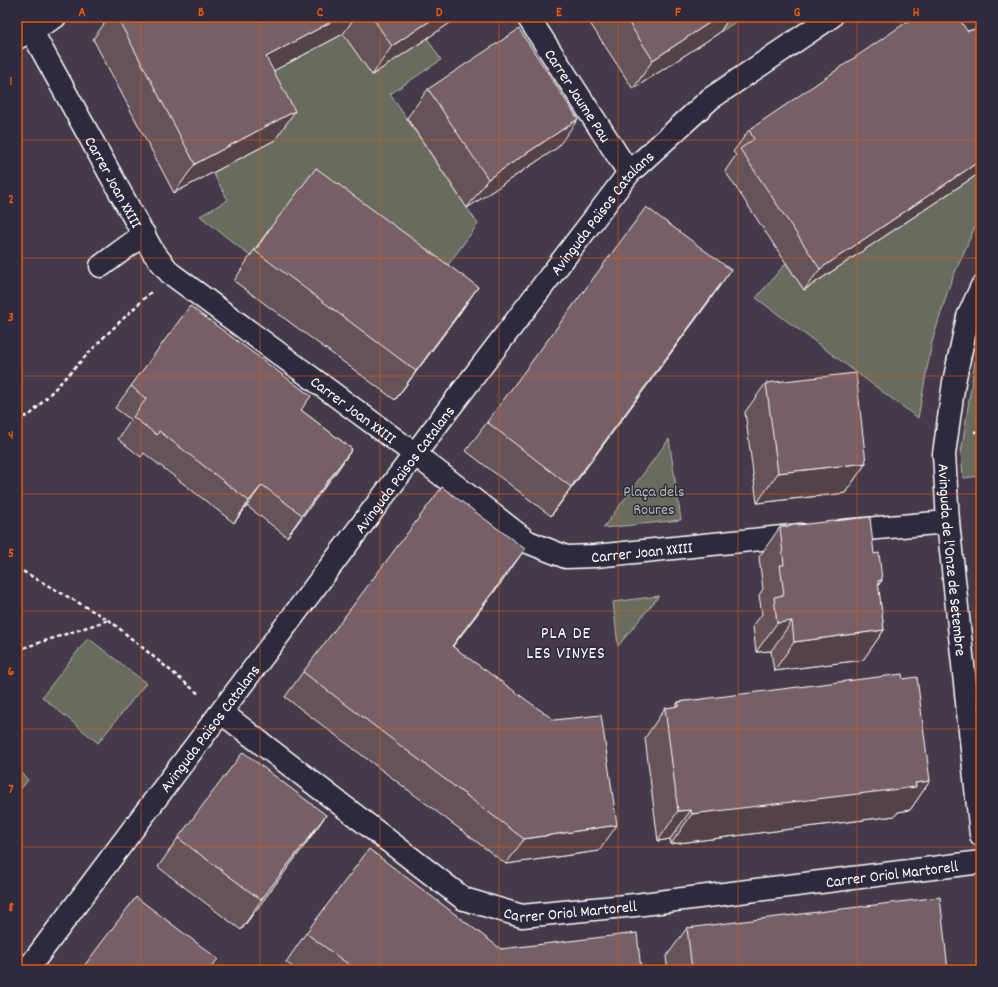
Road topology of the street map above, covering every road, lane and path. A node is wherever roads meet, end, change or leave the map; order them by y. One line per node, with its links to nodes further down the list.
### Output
1 (55, 17): 4 (street)
2 (528, 17): 5 (street, Carrer Jaume Pau)
3 (831, 17): 5 (street, Avinguda Països Catalans)
4 (25, 28): 6 (street, Carrer Joan XXIII)
5 (629, 173): 11 (street, Avinguda Països Catalans)
6 (144, 234): 7 (street); 8 (street, Carrer Joan XXIII)
7 (101, 266)
8 (170, 273): 10 (path); 11 (street, Carrer Joan XXIII)
9 (981, 288): 12 (street, Avinguda de l'Onze de Setembre)
10 (17, 419)
11 (416, 454): 12 (street, Carrer Joan XXIII); 16 (street, Avinguda Països Catalans)
12 (948, 522): 17 (street, Avinguda de l'Onze de Setembre)
13 (17, 568): 14 (path)
14 (109, 620): 15 (path); 16 (path)
15 (17, 650)
16 (222, 713): 18 (street, Carrer Oriol Martorell); 19 (street, Avinguda Països Catalans)
17 (981, 835)
18 (981, 862)
19 (27, 970)

